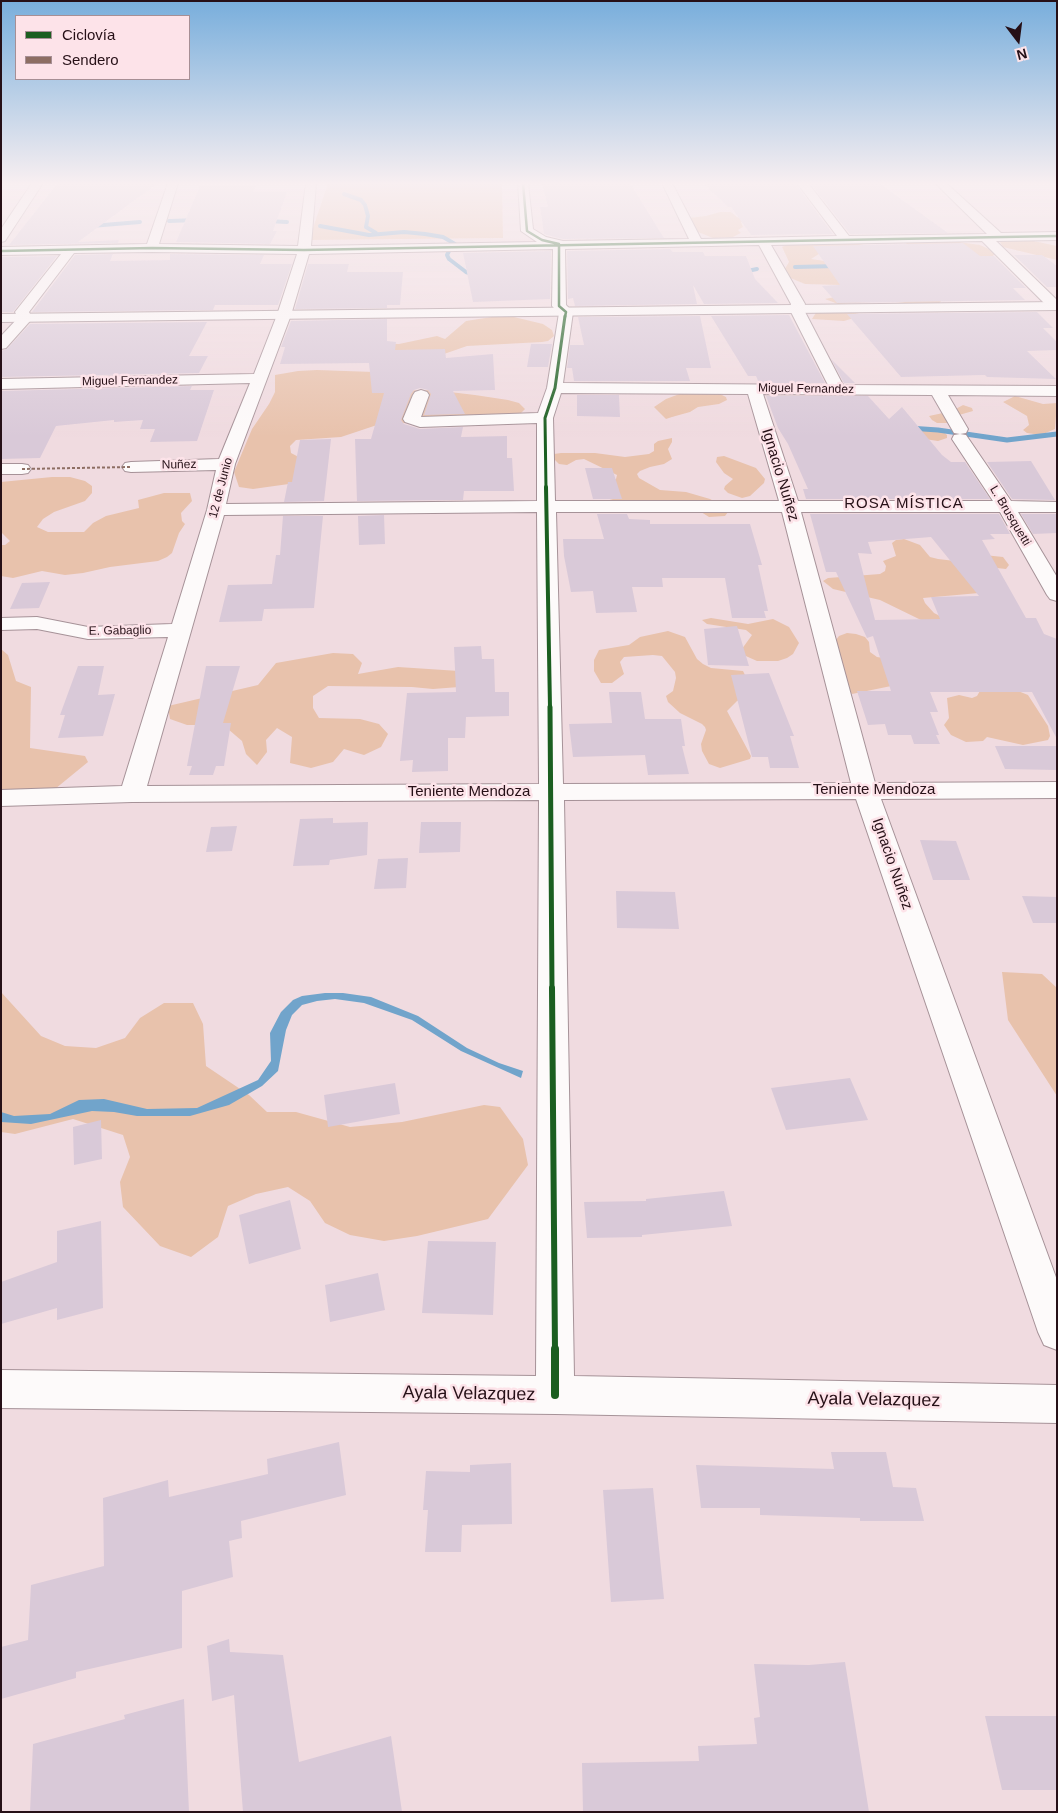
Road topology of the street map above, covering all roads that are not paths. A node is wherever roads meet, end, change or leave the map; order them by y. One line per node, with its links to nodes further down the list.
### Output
1 (58, 268): 11 (street)
2 (299, 268): 10 (street, 12 de Junio)
3 (560, 268): 8 (street)
4 (776, 268): 7 (street)
5 (1019, 268): 6 (street)
6 (1054, 306): 7 (street)
7 (797, 307): 8 (street); 18 (street)
8 (563, 309): 10 (street); 16 (street)
9 (1, 312): 11 (street)
10 (285, 312): 11 (street); 14 (street, 12 de Junio)
11 (24, 315): 12 (street); 13 (street)
12 (1, 318)
13 (1, 345)
14 (259, 378): 15 (street, Miguel Fernandez); 23 (street, 12 de Junio)
15 (1, 384)
16 (555, 388): 17 (street, Miguel Fernandez); 22 (street)
17 (754, 389): 18 (street, Miguel Fernandez); 28 (street, Ignacio Nuñez)
18 (838, 390): 19 (street, Miguel Fernandez)
19 (938, 391): 20 (street, Miguel Fernandez); 29 (street, L. Brusquetti)
20 (1057, 391)
21 (422, 394): 22 (street)
22 (545, 418): 27 (street)
23 (226, 464): 24 (street, Nuñez); 31 (street, 12 de Junio)
24 (131, 467)
25 (22, 469): 26 (street)
26 (1, 470)
27 (546, 506): 28 (street); 31 (street); 37 (street)
28 (790, 506): 29 (street); 35 (street, Ignacio Nuñez)
29 (1006, 507): 30 (street); 32 (street, L. Brusquetti)
30 (1057, 508)
31 (216, 510): 34 (street, 12 de Junio)
32 (1057, 595)
33 (1, 624): 34 (street, E. Gabaglio)
34 (180, 630): 38 (street, 12 de Junio)
35 (865, 790): 36 (street, Teniente Mendoza); 37 (street, Teniente Mendoza); 40 (street, Ignacio Nuñez)
36 (1057, 790)
37 (551, 791): 38 (street, Teniente Mendoza); 42 (street)
38 (132, 794): 39 (street, Teniente Mendoza)
39 (1, 798)
40 (1057, 1332)
41 (1, 1389): 42 (street, Ayala Velazquez)
42 (554, 1395): 43 (street, Ayala Velazquez)
43 (1057, 1404)

